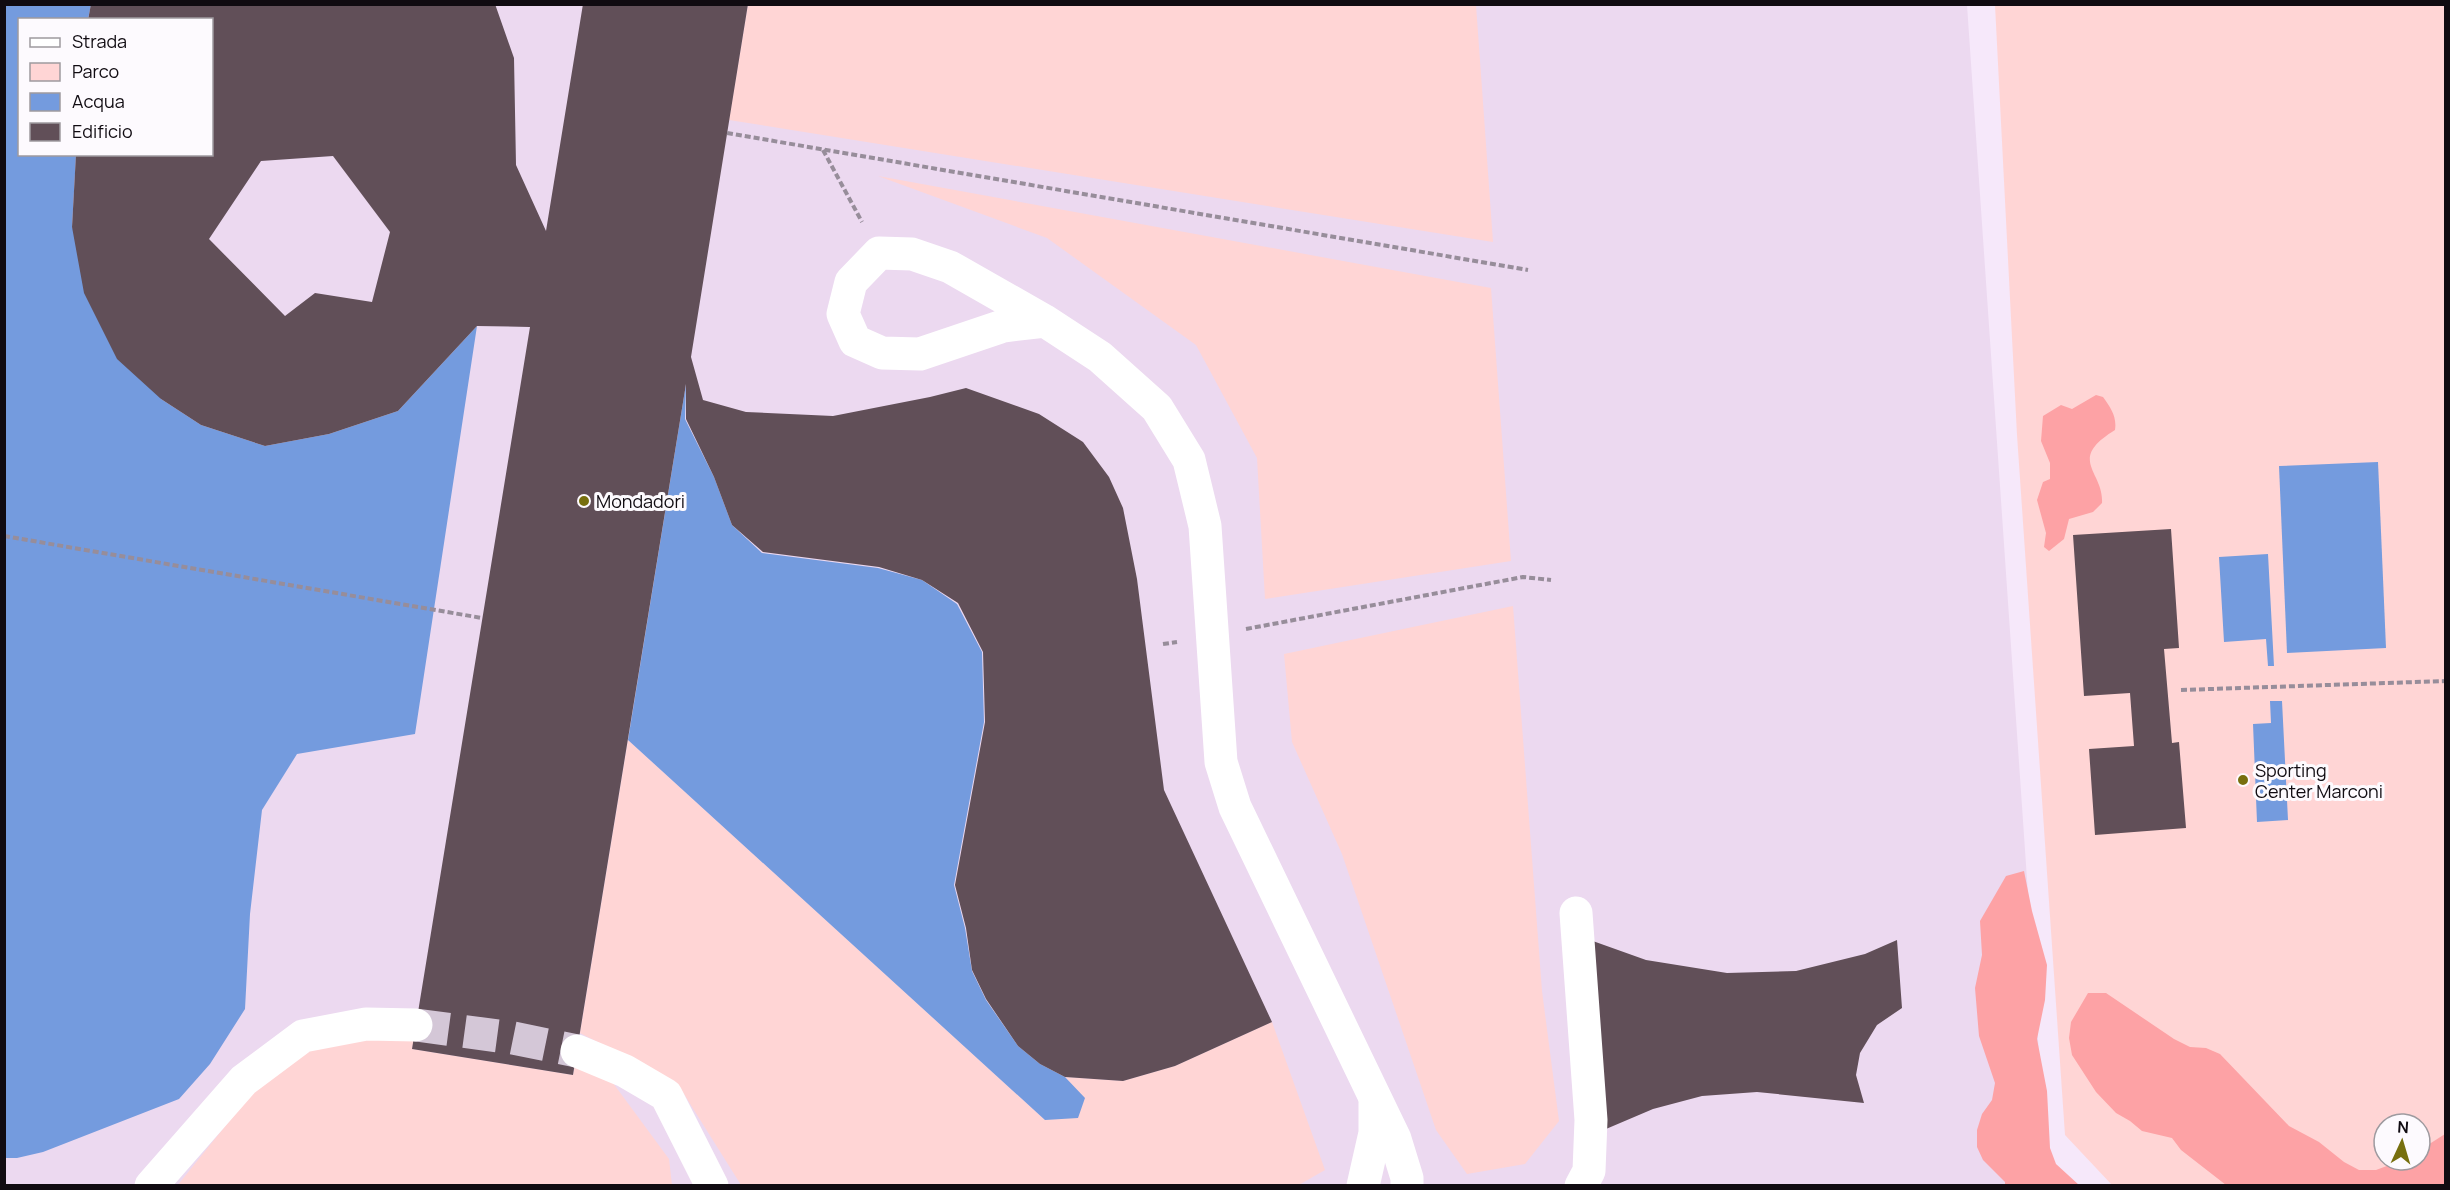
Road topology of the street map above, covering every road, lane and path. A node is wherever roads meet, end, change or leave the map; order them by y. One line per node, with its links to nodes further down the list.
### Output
1 (727, 133): 2 (path)
2 (822, 149): 3 (path); 4 (path)
3 (879, 253): 5 (lane); 5 (lane)
4 (1528, 270)
5 (1045, 321): 9 (lane)
6 (4, 536): 8 (path)
7 (1551, 580): 9 (path)
8 (482, 618)
9 (1213, 635): 10 (path); 16 (lane)
10 (1163, 644)
11 (2445, 681): 12 (path)
12 (2181, 690)
13 (1576, 913): 21 (lane)
14 (416, 1025): 17 (lane)
15 (577, 1051): 18 (lane)
16 (1375, 1101): 19 (lane); 20 (lane)
17 (151, 1185)
18 (712, 1185)
19 (1363, 1185)
20 (1407, 1185)
21 (1581, 1185)

